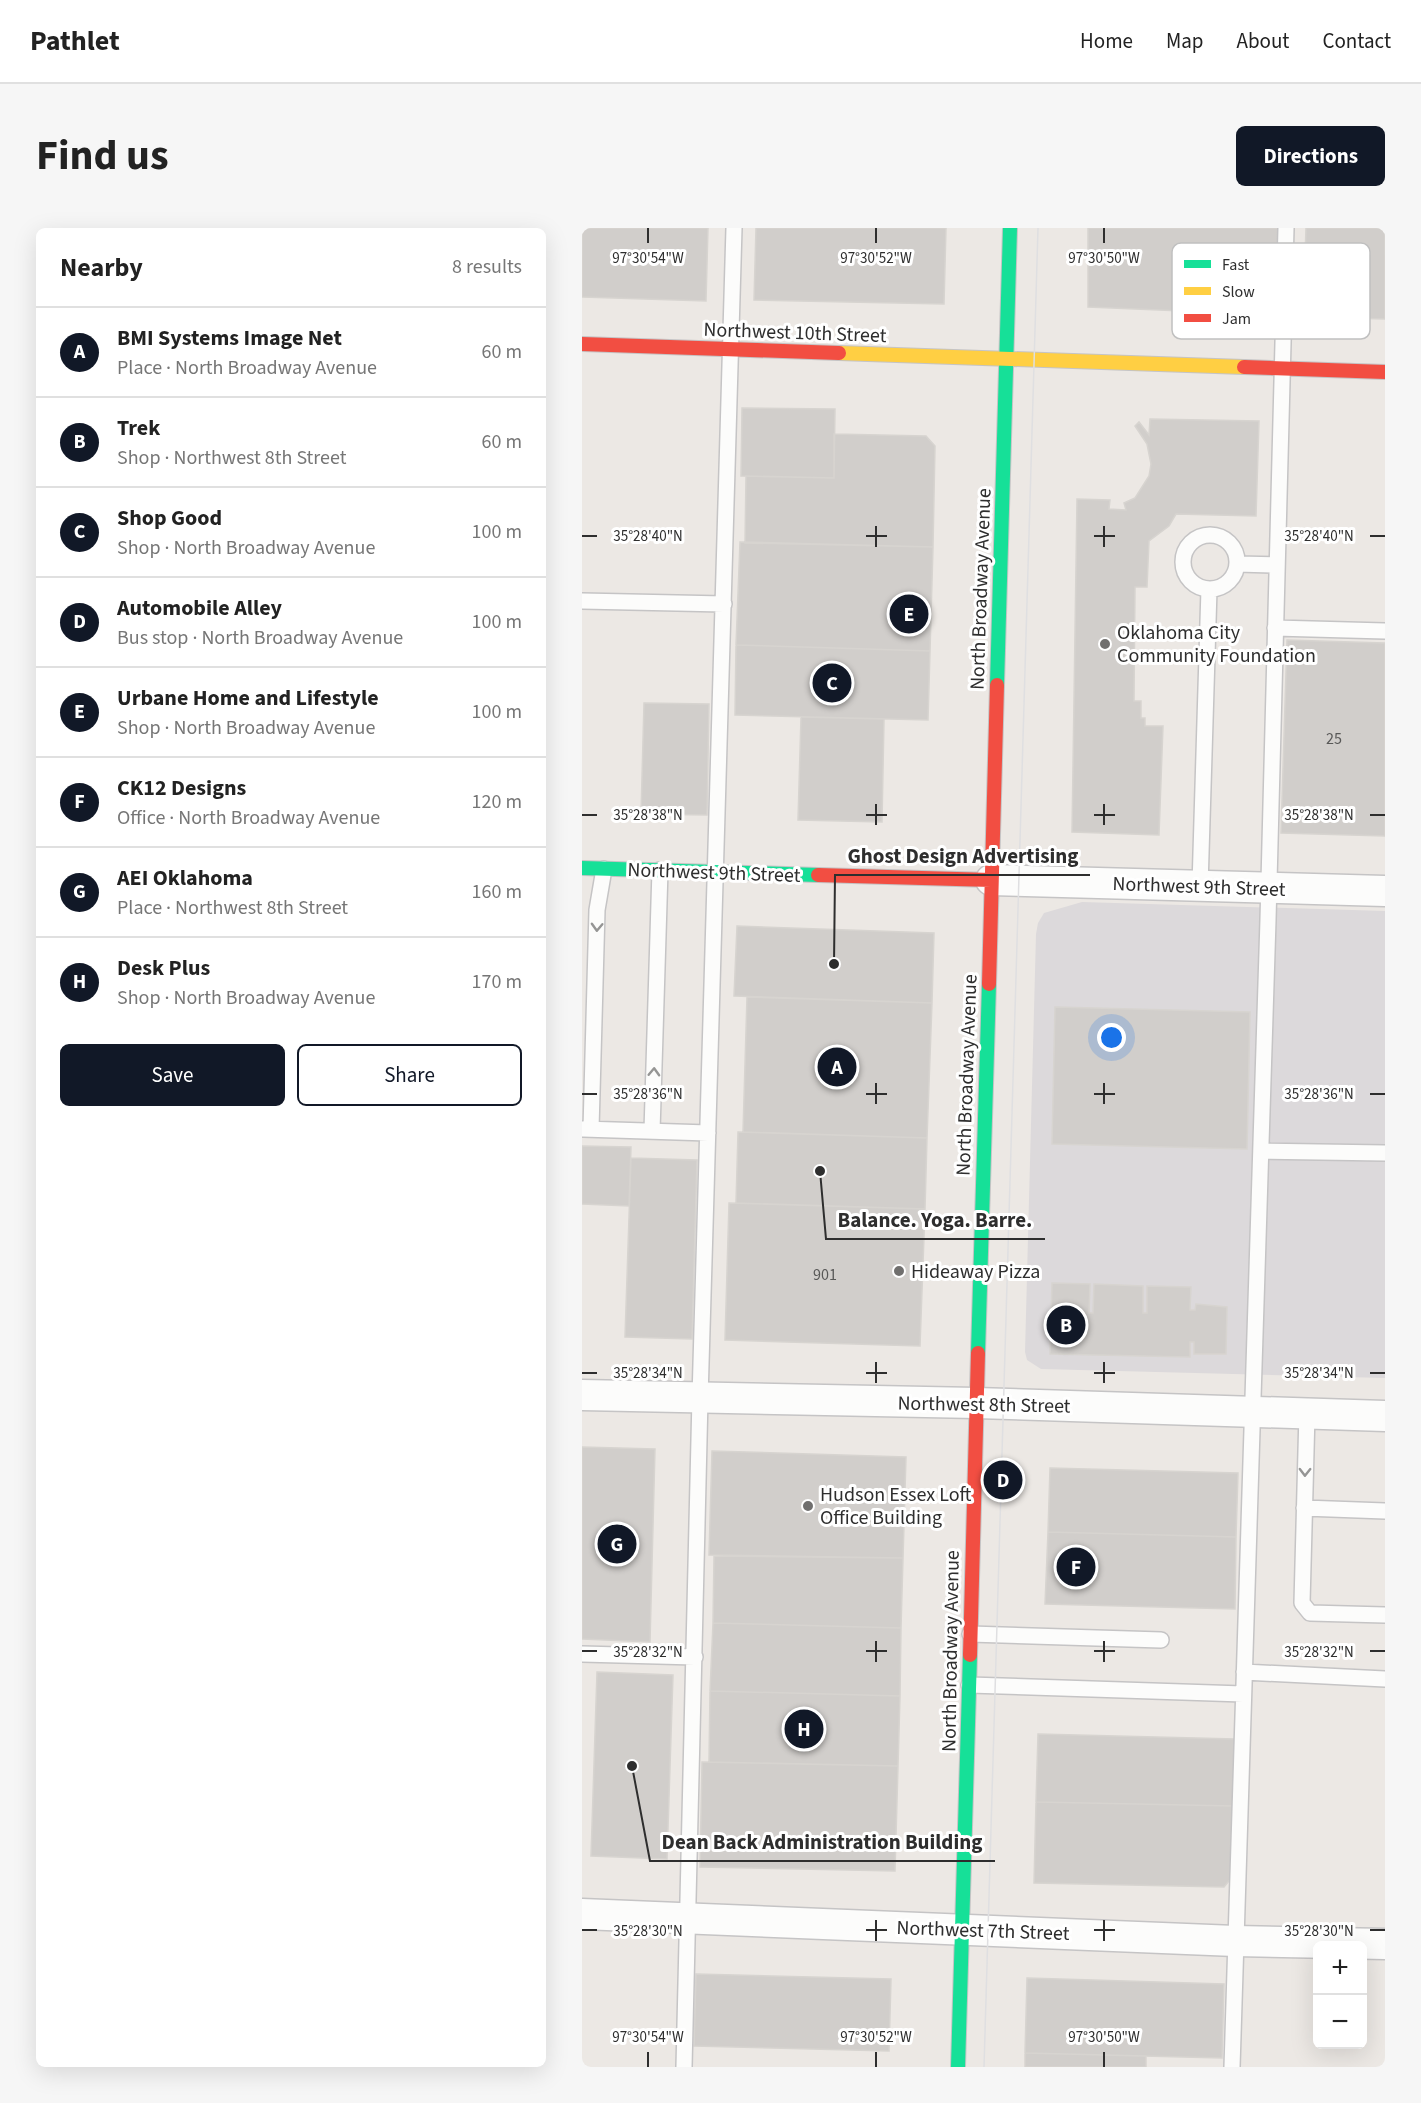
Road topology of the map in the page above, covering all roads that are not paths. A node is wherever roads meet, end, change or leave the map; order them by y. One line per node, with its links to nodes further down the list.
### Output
1 (734, 228): 7 (lane)
2 (1010, 228): 8 (main road, North Broadway Avenue)
3 (1286, 228): 4 (lane)
4 (1286, 243)
5 (1283, 339): 9 (lane)
6 (582, 344): 7 (main road, Northwest 10th Street)
7 (730, 349): 8 (main road, Northwest 10th Street); 15 (lane)
8 (1007, 360): 9 (main road, Northwest 10th Street); 22 (main road, North Broadway Avenue)
9 (1282, 368): 10 (main road, Northwest 10th Street); 12 (lane)
10 (1385, 372)
11 (1237, 564): 12 (lane); 13 (lane); 13 (lane)
12 (1277, 565): 16 (lane)
13 (1209, 589): 23 (lane)
14 (582, 601): 15 (lane)
15 (724, 604): 21 (lane)
16 (1275, 628): 17 (lane); 24 (lane)
17 (1385, 631)
18 (582, 868): 19 (main road, Northwest 9th Street)
19 (604, 869): 20 (main road, Northwest 9th Street); 26 (lane, one-way to 26)
20 (660, 870): 21 (main road, Northwest 9th Street); 27 (lane, one-way to 20)
21 (716, 871): 22 (main road, Northwest 9th Street); 28 (lane)
22 (991, 880): 23 (street, Northwest 9th Street); 33 (main road, North Broadway Avenue)
23 (1200, 886): 24 (street, Northwest 9th Street)
24 (1268, 888): 25 (street, Northwest 9th Street); 29 (lane)
25 (1385, 891)
26 (587, 1129): 27 (lane)
27 (652, 1131): 28 (lane)
28 (708, 1133): 32 (lane)
29 (1261, 1151): 30 (lane); 34 (lane)
30 (1385, 1153)
31 (582, 1395): 32 (street, Northwest 8th Street)
32 (700, 1398): 33 (street, Northwest 8th Street); 43 (lane)
33 (976, 1403): 34 (street, Northwest 8th Street); 40 (main road, North Broadway Avenue)
34 (1253, 1412): 35 (street, Northwest 8th Street); 44 (lane)
35 (1306, 1413): 36 (street, Northwest 8th Street); 37 (lane, one-way to 37)
36 (1385, 1416)
37 (1304, 1508): 38 (lane); 39 (lane)
38 (1385, 1511)
39 (1385, 1615)
40 (970, 1634): 41 (lane); 46 (main road, North Broadway Avenue)
41 (1161, 1640)
42 (582, 1654): 43 (lane)
43 (695, 1657): 49 (lane)
44 (1244, 1672): 45 (lane); 47 (lane)
45 (1385, 1679)
46 (969, 1685): 47 (lane); 50 (main road, North Broadway Avenue)
47 (1243, 1694): 51 (lane)
48 (582, 1914): 49 (street, Northwest 7th Street)
49 (689, 1919): 50 (street, Northwest 7th Street); 53 (lane)
50 (963, 1929): 51 (street, Northwest 7th Street); 54 (main road, North Broadway Avenue)
51 (1235, 1941): 52 (street, Northwest 7th Street); 55 (lane)
52 (1385, 1944)
53 (684, 2067)
54 (958, 2067)
55 (1232, 2067)

